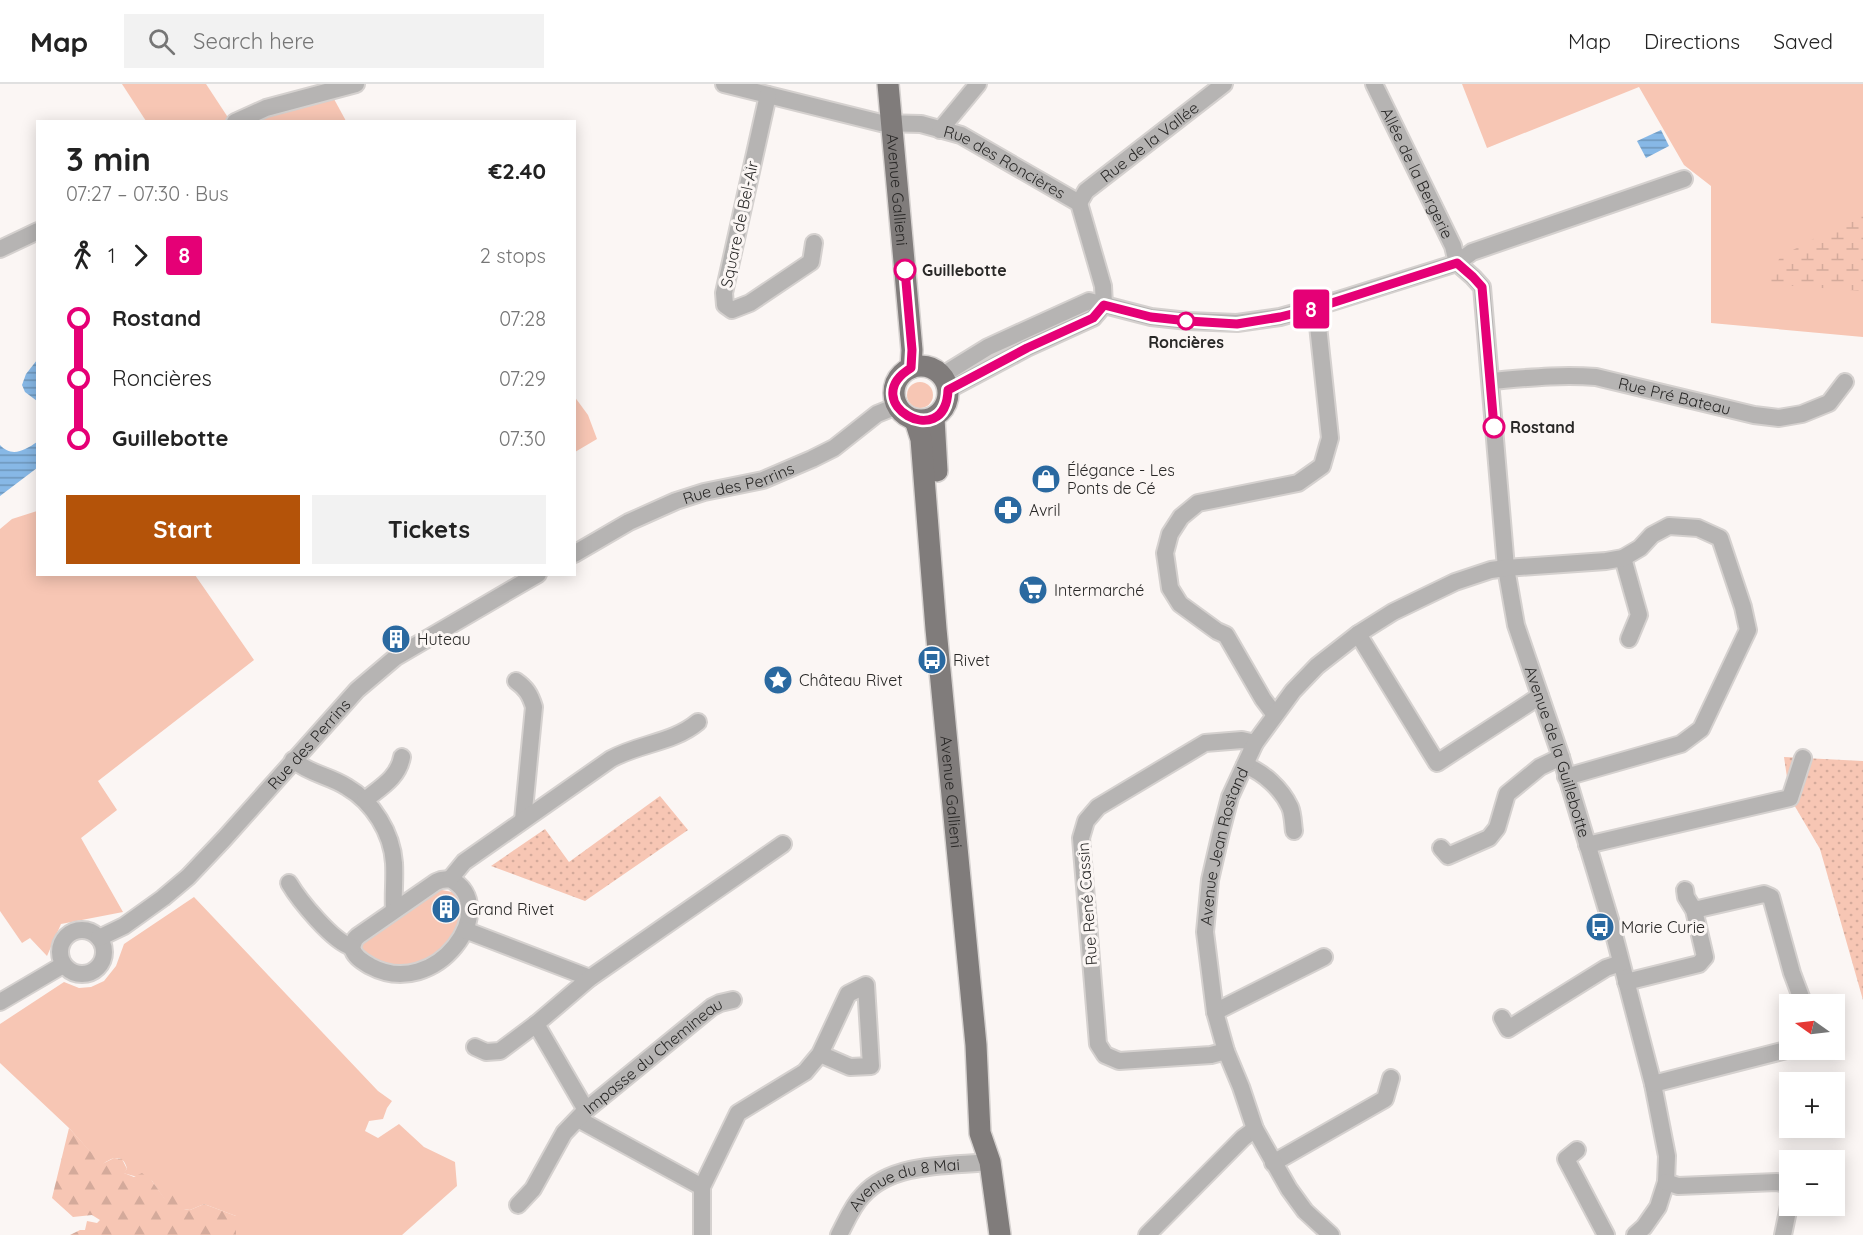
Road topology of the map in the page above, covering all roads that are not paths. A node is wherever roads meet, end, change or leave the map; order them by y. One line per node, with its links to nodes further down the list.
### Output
1 (356, 84): 9 (street)
2 (724, 84): 8 (street, Rue des Roncières)
3 (888, 84): 10 (main road, Avenue Gallieni)
4 (896, 84): 10 (main road, Avenue Gallieni)
5 (978, 84): 11 (street)
6 (1224, 84): 13 (street, Rue de la Vallée)
7 (1374, 84): 17 (street, Allée de la Bergerie)
8 (768, 95): 10 (street, Rue des Roncières); 15 (street, Square de Bel-Air)
9 (239, 120)
10 (895, 123): 11 (street, Rue des Roncières); 20 (main road, Avenue Gallieni)
11 (940, 130): 13 (street, Rue des Roncières)
12 (1684, 179): 17 (street)
13 (1079, 202): 18 (street, Rue des Roncières)
14 (36, 232): 16 (street)
15 (814, 243)
16 (0, 249)
17 (1457, 263): 19 (street); 21 (street, Avenue de la Guillebotte)
18 (1104, 305): 19 (street); 20 (street)
19 (1316, 308): 33 (street)
20 (932, 375): 23 (main road); 24 (main road)
21 (1491, 381): 22 (street, Rue Pré Bateau); 27 (street, Avenue de la Guillebotte)
22 (1845, 382)
23 (897, 406): 24 (main road); 25 (street, Rue des Perrins)
24 (925, 419): 76 (main road, Avenue Gallieni); 76 (main road, Avenue Gallieni)
25 (576, 553)
26 (1623, 558): 27 (street, Avenue Jean Rostand); 30 (street); 41 (street)
27 (1506, 568): 29 (street, Avenue Jean Rostand); 32 (street, Avenue de la Guillebotte)
28 (535, 576): 39 (street, Rue des Perrins)
29 (1358, 634): 32 (street); 33 (street, Avenue Jean Rostand)
30 (1629, 639)
31 (516, 681): 43 (street)
32 (1540, 696): 37 (street, Avenue de la Guillebotte)
33 (1275, 715): 35 (street, Avenue Jean Rostand)
34 (699, 722): 43 (street)
35 (1255, 743): 40 (street, Avenue Jean Rostand); 68 (street, Rue René Cassin)
36 (402, 757): 42 (street)
37 (1561, 757): 41 (street, Avenue de la Guillebotte); 47 (street)
38 (1803, 758): 46 (street)
39 (293, 760): 42 (street); 54 (street, Rue des Perrins)
40 (1245, 765): 44 (street); 64 (street, Avenue Jean Rostand)
41 (1566, 777): 46 (street, Avenue de la Guillebotte)
42 (365, 800): 51 (street)
43 (523, 820): 48 (street)
44 (1294, 831)
45 (783, 844): 59 (street)
46 (1587, 844): 57 (street, Avenue de la Guillebotte)
47 (1441, 848)
48 (450, 879): 51 (street); 53 (street)
49 (289, 883): 55 (street)
50 (1685, 890): 52 (street)
51 (394, 910): 55 (street)
52 (1694, 910): 60 (street); 61 (street)
53 (465, 930): 55 (street); 59 (street)
54 (99, 938): 58 (street); 58 (street)
55 (352, 947)
56 (1324, 957): 64 (street)
57 (1621, 963): 60 (street, Avenue de la Guillebotte); 65 (street)
58 (63, 965): 63 (street)
59 (590, 978): 66 (street)
60 (1626, 982): 72 (street, Avenue de la Guillebotte)
61 (1800, 994)
62 (733, 1000): 73 (street, Impasse du Chemineau)
63 (0, 1002)
64 (1215, 1012): 68 (street, Avenue Jean Rostand)
65 (1502, 1018)
66 (536, 1024): 67 (street); 73 (street)
67 (475, 1047)
68 (1226, 1051): 74 (street, Avenue Jean Rostand)
69 (1779, 1051): 72 (street)
70 (820, 1054): 70 (street); 80 (street)
71 (1391, 1078): 77 (street)
72 (1653, 1084): 78 (street, Avenue de la Guillebotte)
73 (582, 1114): 80 (street, Impasse du Chemineau); 81 (street, Impasse du Chemineau)
74 (1255, 1129): 77 (street, Avenue Jean Rostand); 87 (street)
75 (1577, 1150): 89 (street)
76 (990, 1162): 84 (street, Avenue du 8 Mai); 85 (main road, Avenue Gallieni); 86 (main road, Avenue Gallieni)
77 (1273, 1163): 88 (street, Avenue Jean Rostand)
78 (1666, 1182): 79 (street); 90 (street, Avenue de la Guillebotte)
79 (1779, 1182)
80 (702, 1187): 83 (street)
81 (518, 1205)
82 (1787, 1216): 91 (street)
83 (702, 1235)
84 (839, 1235)
85 (991, 1235)
86 (1000, 1235)
87 (1147, 1235)
88 (1331, 1235)
89 (1606, 1235)
90 (1635, 1235)
91 (1783, 1235)

